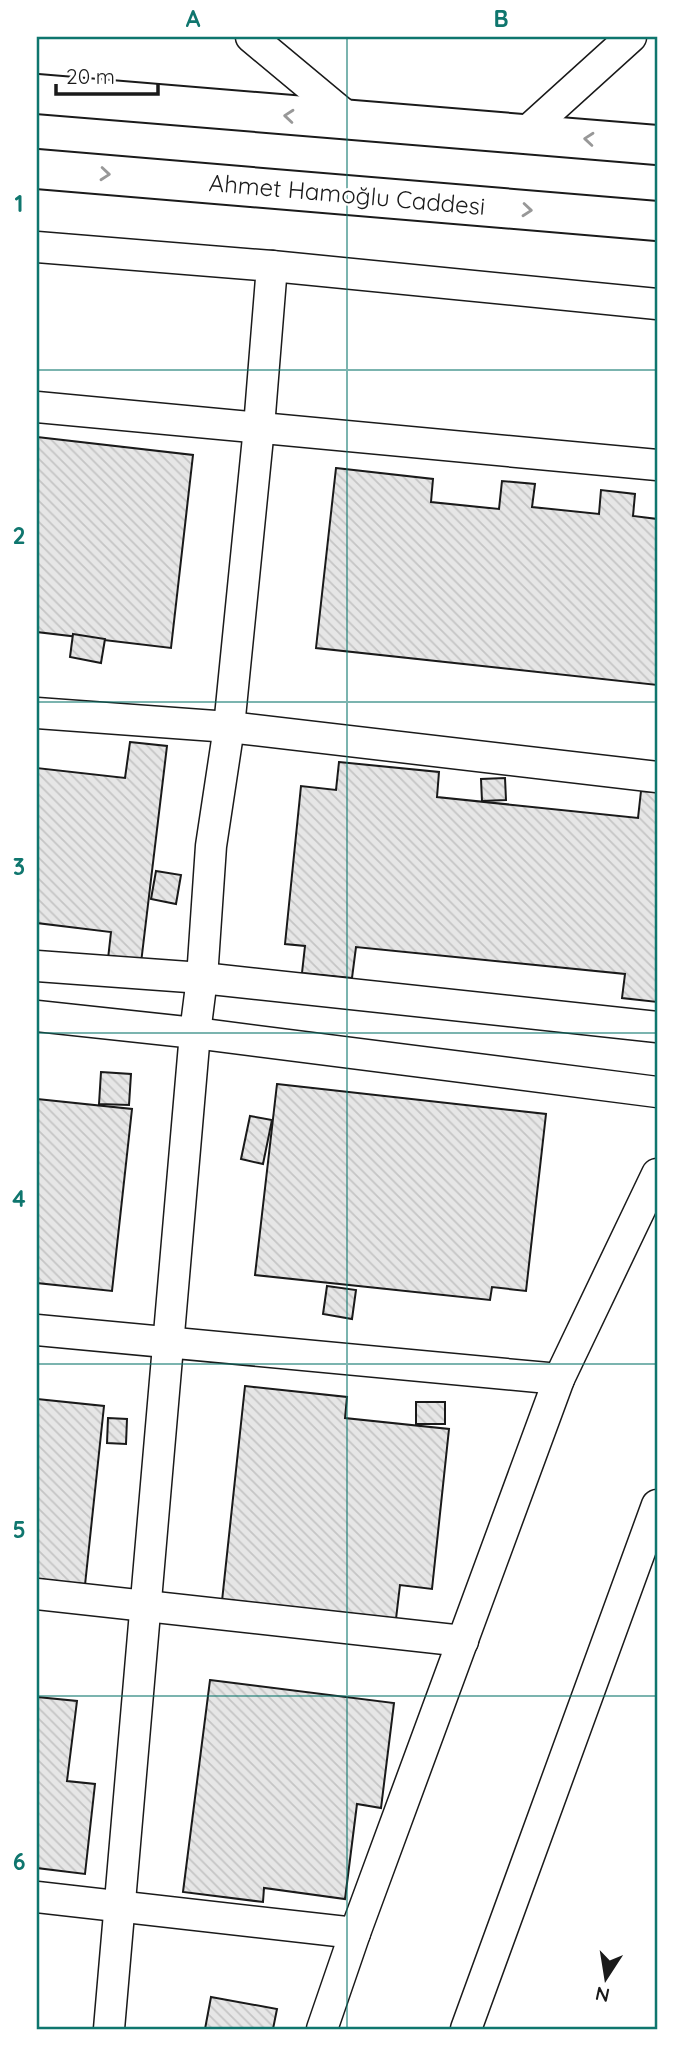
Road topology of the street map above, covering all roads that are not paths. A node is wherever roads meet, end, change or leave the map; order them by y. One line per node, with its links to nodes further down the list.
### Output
1 (251, 37): 4 (street)
2 (631, 37): 5 (street)
3 (37, 94): 4 (highway, one-way to 3)
4 (353, 121): 5 (highway)
5 (525, 133): 6 (highway, one-way to 5)
6 (657, 145)
7 (37, 169): 8 (highway, Ahmet Hamoğlu Caddesi, one-way to 8)
8 (657, 221)
9 (37, 247): 10 (street)
10 (272, 266): 11 (street); 13 (street)
11 (657, 304)
12 (37, 407): 13 (street)
13 (259, 427): 14 (street); 16 (street)
14 (657, 465)
15 (37, 713): 16 (street)
16 (229, 727): 17 (street); 19 (street)
17 (657, 777)
18 (37, 966): 19 (street)
19 (202, 978): 21 (street); 22 (street)
20 (37, 1016): 22 (street)
21 (657, 1027)
22 (195, 1033): 23 (street); 26 (street)
23 (657, 1092)
24 (657, 1174): 27 (street)
25 (37, 1330): 26 (street)
26 (168, 1342): 27 (street); 30 (street)
27 (559, 1379): 31 (street)
28 (657, 1505): 37 (street)
29 (37, 1594): 30 (street)
30 (145, 1604): 31 (street); 33 (street)
31 (463, 1641): 34 (street)
32 (37, 1897): 33 (street)
33 (119, 1907): 34 (street); 35 (street)
34 (355, 1933): 36 (street)
35 (109, 2029)
36 (322, 2029)
37 (466, 2029)

